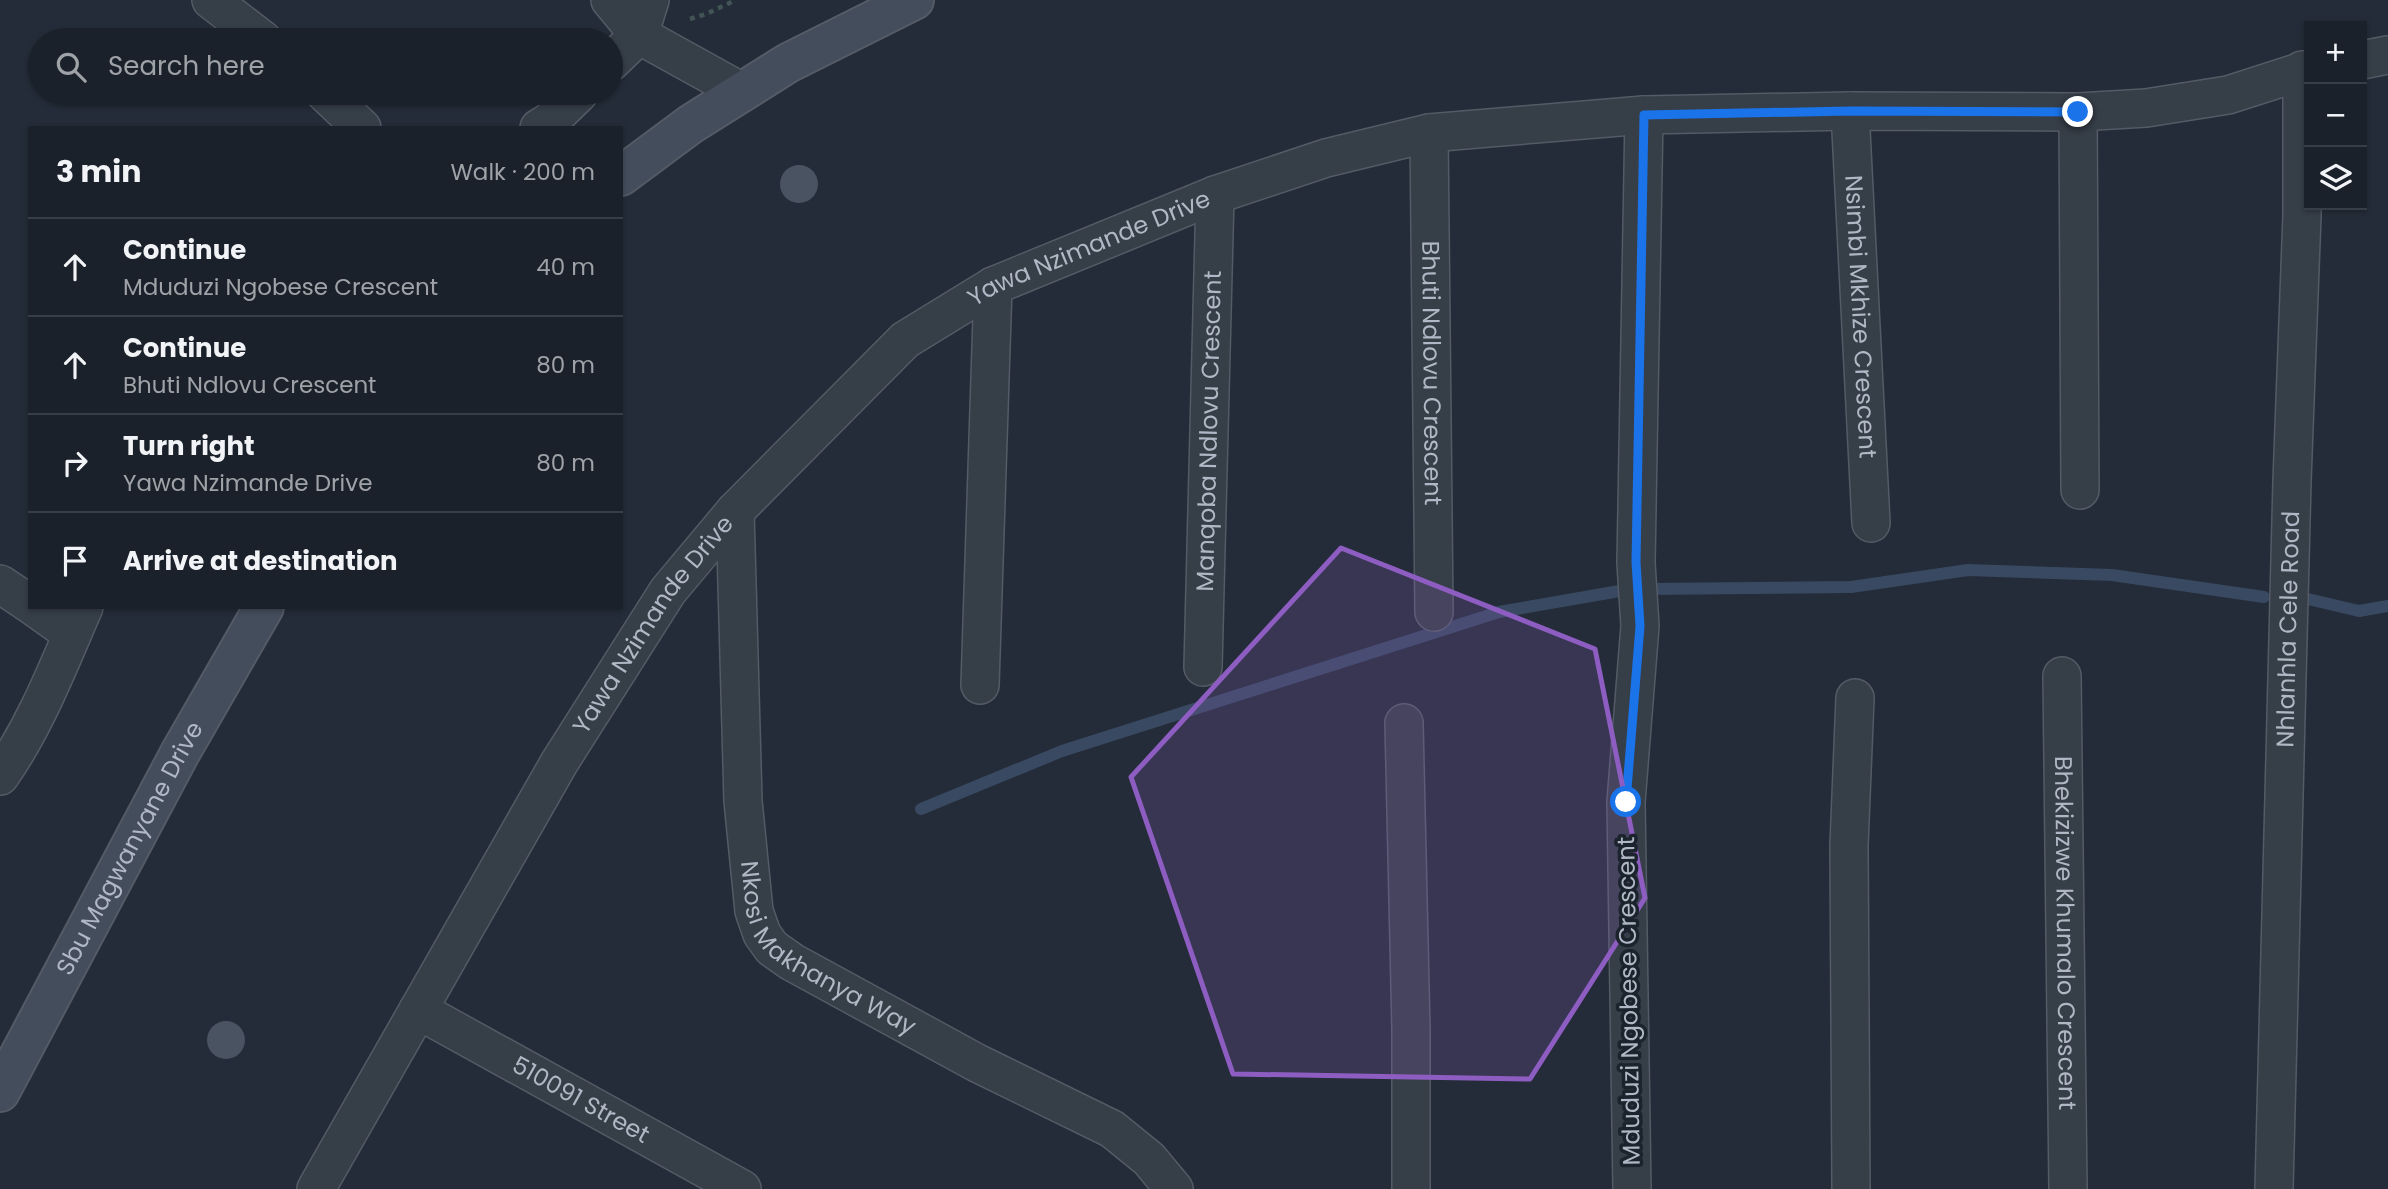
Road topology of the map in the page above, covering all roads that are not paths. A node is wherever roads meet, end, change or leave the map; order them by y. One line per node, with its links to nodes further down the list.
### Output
1 (211, 0): 5 (street)
2 (610, 0): 6 (street)
3 (650, 0): 6 (street)
4 (914, 0): 12 (main road)
5 (247, 28)
6 (639, 35): 7 (street); 12 (street)
7 (623, 50)
8 (2388, 55): 9 (street)
9 (2367, 59)
10 (2304, 70): 16 (street, Yawa Nzimande Drive)
11 (2306, 84): 48 (street, Nhlanhla Cele Road)
12 (742, 92): 21 (main road)
13 (338, 105): 18 (street)
14 (567, 105): 19 (street)
15 (1850, 111): 16 (street, Yawa Nzimande Drive); 17 (street, Yawa Nzimande Drive); 26 (street, Nsimbi Mkhize Crescent)
16 (2078, 112): 24 (street)
17 (1644, 115): 20 (street, Yawa Nzimande Drive); 45 (street, Mduduzi Ngobese Crescent)
18 (360, 126)
19 (542, 126)
20 (1429, 133): 22 (street, Yawa Nzimande Drive); 31 (street, Bhuti Ndlovu Crescent)
21 (623, 175)
22 (1215, 195): 23 (street, Yawa Nzimande Drive); 33 (street, Manqoba Ndlovu Crescent)
23 (993, 286): 25 (street, Yawa Nzimande Drive); 35 (street)
24 (2080, 490)
25 (736, 511): 39 (street, Yawa Nzimande Drive); 43 (street, Nkosi Makhanya Way)
26 (1871, 523)
27 (0, 583): 28 (street)
28 (28, 603)
29 (41, 609): 32 (street)
30 (263, 609): 40 (main road, Sbu Magwanyane Drive)
31 (1434, 612)
32 (78, 621): 38 (street)
33 (1203, 667)
34 (2062, 676): 47 (street, Bhekizizwe Khumalo Crescent)
35 (981, 685)
36 (1855, 698): 46 (street)
37 (1404, 723): 44 (street)
38 (0, 776)
39 (418, 1010): 41 (street, Yawa Nzimande Drive); 42 (street, 510091 Street)
40 (0, 1092)
41 (316, 1189)
42 (741, 1189)
43 (1174, 1189)
44 (1411, 1189)
45 (1632, 1189)
46 (1851, 1189)
47 (2068, 1189)
48 (2274, 1189)

